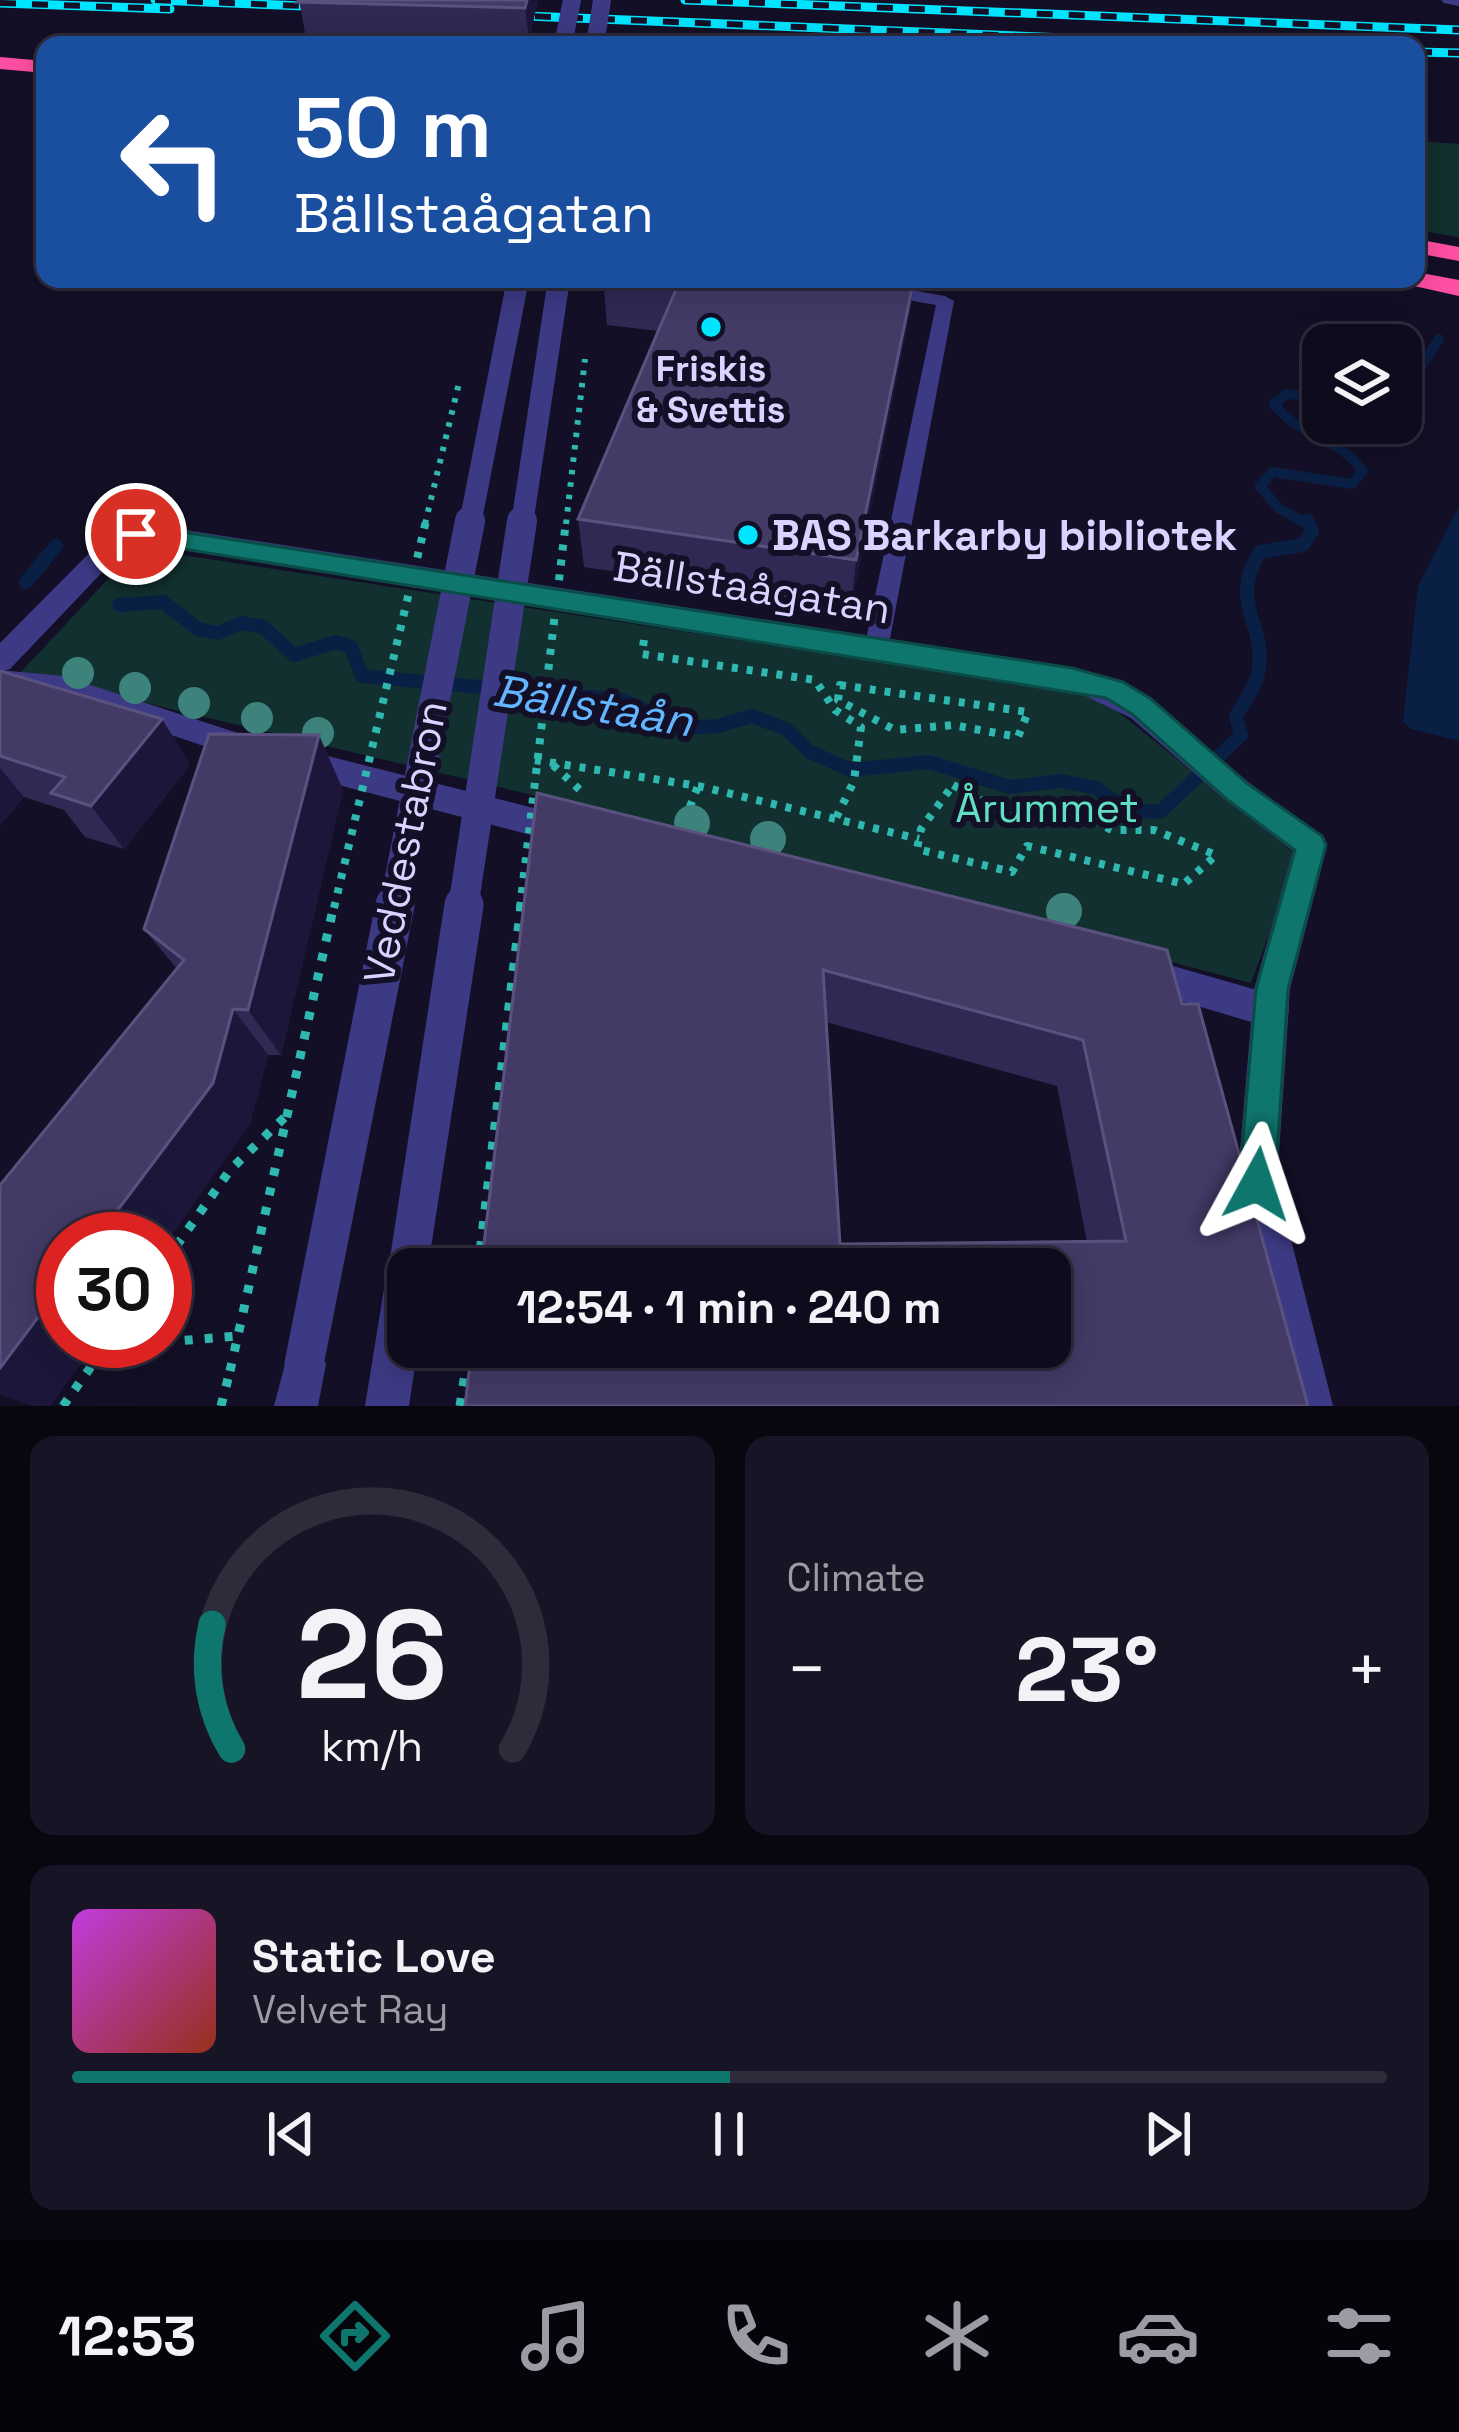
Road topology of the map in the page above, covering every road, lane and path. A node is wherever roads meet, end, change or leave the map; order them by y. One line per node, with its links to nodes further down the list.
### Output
1 (572, 0): 5 (street, bridge)
2 (602, 0): 6 (street, bridge)
3 (1449, 0): 4 (street)
4 (1459, 1)
5 (565, 36)
6 (596, 36)
7 (0, 63): 8 (highway)
8 (36, 66)
9 (1425, 248): 10 (highway)
10 (1459, 254)
11 (1425, 281): 15 (highway)
12 (516, 288): 44 (street, Veddestabron, bridge)
13 (558, 288): 37 (street, Veddestabron, bridge)
14 (871, 288): 21 (lane)
15 (1459, 288)
16 (586, 354): 25 (path, bridge)
17 (460, 375): 35 (path, bridge)
18 (454, 550): 19 (lane)
19 (445, 582): 21 (street, Bällstaågatan); 22 (street, Bällstaågatan)
20 (644, 632): 29 (path)
21 (875, 649): 34 (street, Bällstaågatan)
22 (0, 661)
23 (0, 681): 32 (street)
24 (1028, 712): 24 (path)
25 (535, 760): 26 (path, bridge); 38 (path, bridge)
26 (552, 764): 27 (path); 28 (path)
27 (698, 786): 29 (path); 31 (path)
28 (581, 791)
29 (836, 818): 30 (path)
30 (919, 838): 30 (path)
31 (678, 839)
32 (609, 841)
33 (1116, 967): 34 (street)
34 (1271, 1011): 49 (street)
35 (285, 1117): 36 (path); 39 (path, bridge)
36 (192, 1224)
37 (411, 1248)
38 (480, 1248)
39 (237, 1336): 40 (path); 46 (path, bridge)
40 (192, 1339)
41 (90, 1368): 45 (path)
42 (393, 1368): 47 (street, Veddestabron)
43 (466, 1368): 48 (path)
44 (300, 1385)
45 (62, 1406)
46 (221, 1406)
47 (387, 1406)
48 (460, 1406)
49 (1311, 1406)

